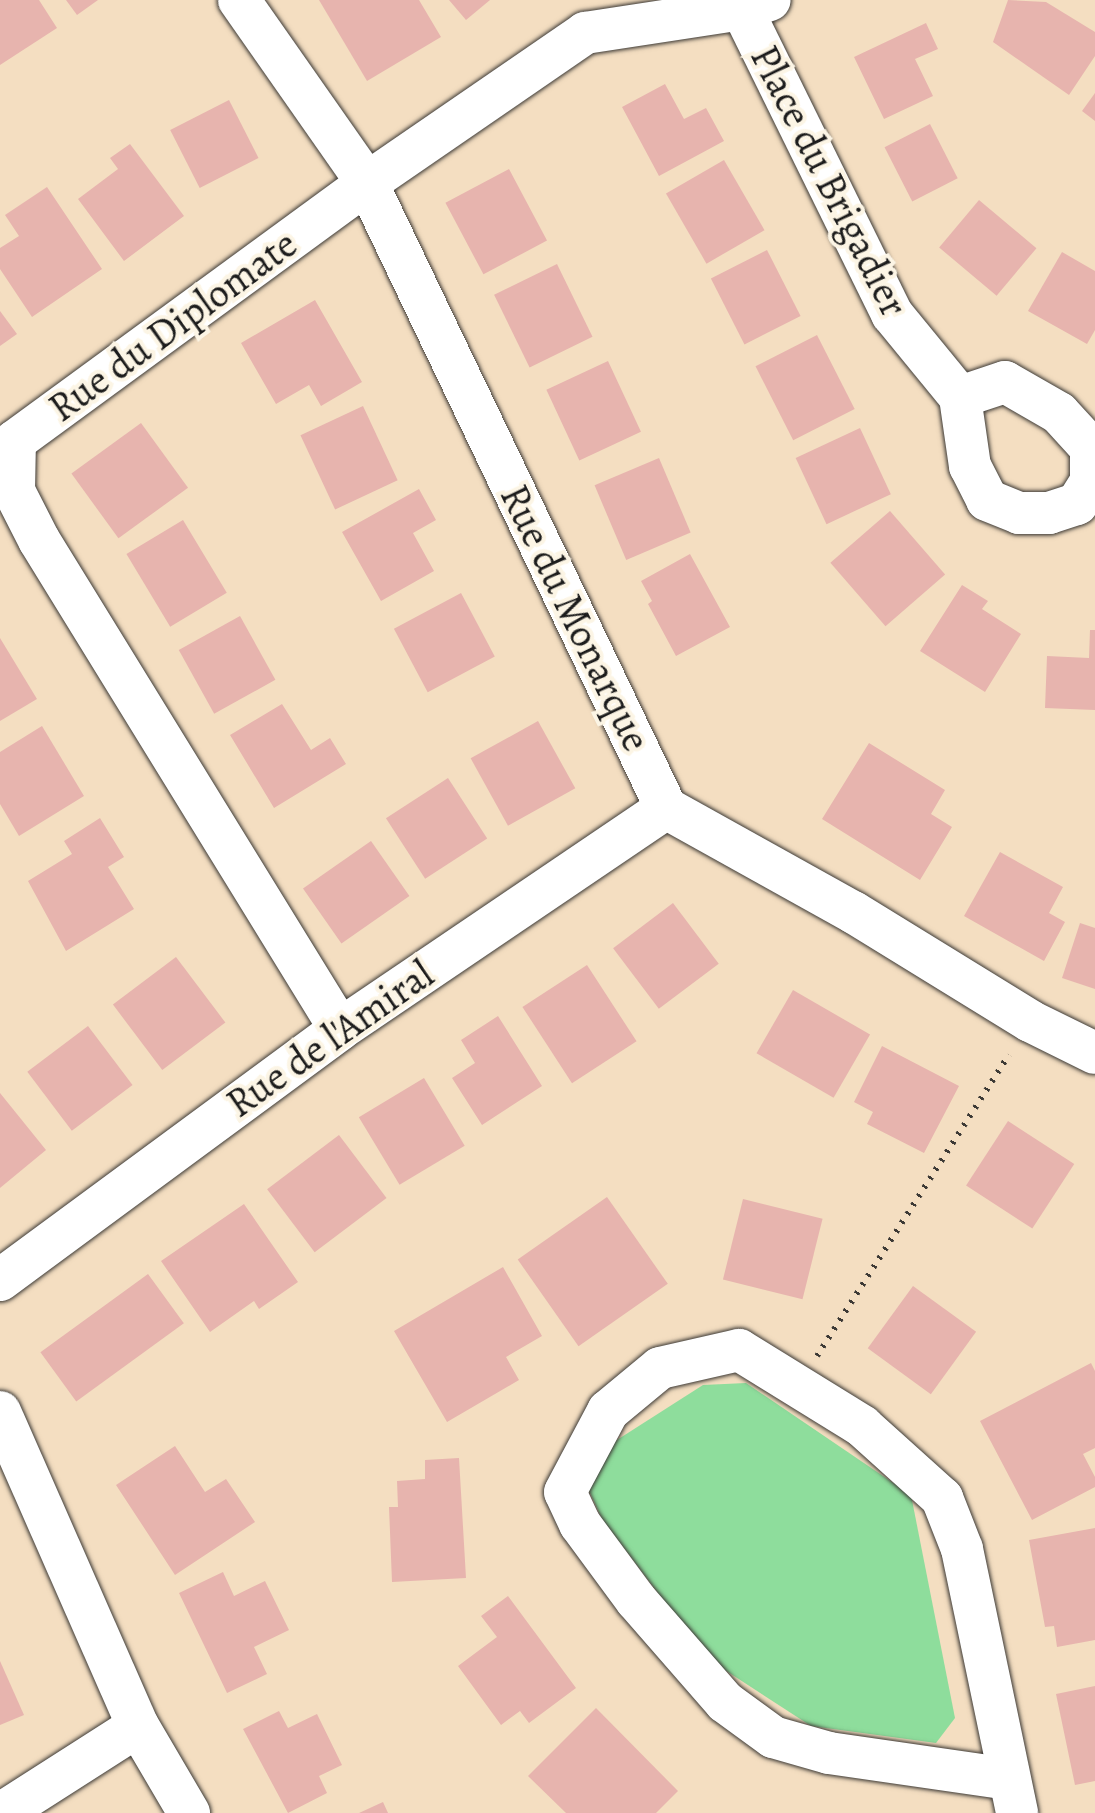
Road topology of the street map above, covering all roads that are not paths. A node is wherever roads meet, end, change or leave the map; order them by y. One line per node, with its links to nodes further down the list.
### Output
1 (239, 0): 3 (street, Rue du Monarque)
2 (756, 4): 3 (street, Rue du Diplomate); 4 (street, Place du Brigadier)
3 (367, 183): 5 (street, Rue du Monarque); 6 (street, Rue du Diplomate)
4 (960, 397)
5 (666, 808): 6 (street, Rue de l'Amiral); 7 (street)
6 (340, 1029): 8 (street, Rue de l'Amiral)
7 (1095, 1053)
8 (0, 1280)
9 (0, 1412): 10 (street)
10 (138, 1726): 12 (street); 13 (street)
11 (1013, 1796): 11 (street)
12 (2, 1813)
13 (189, 1813)

